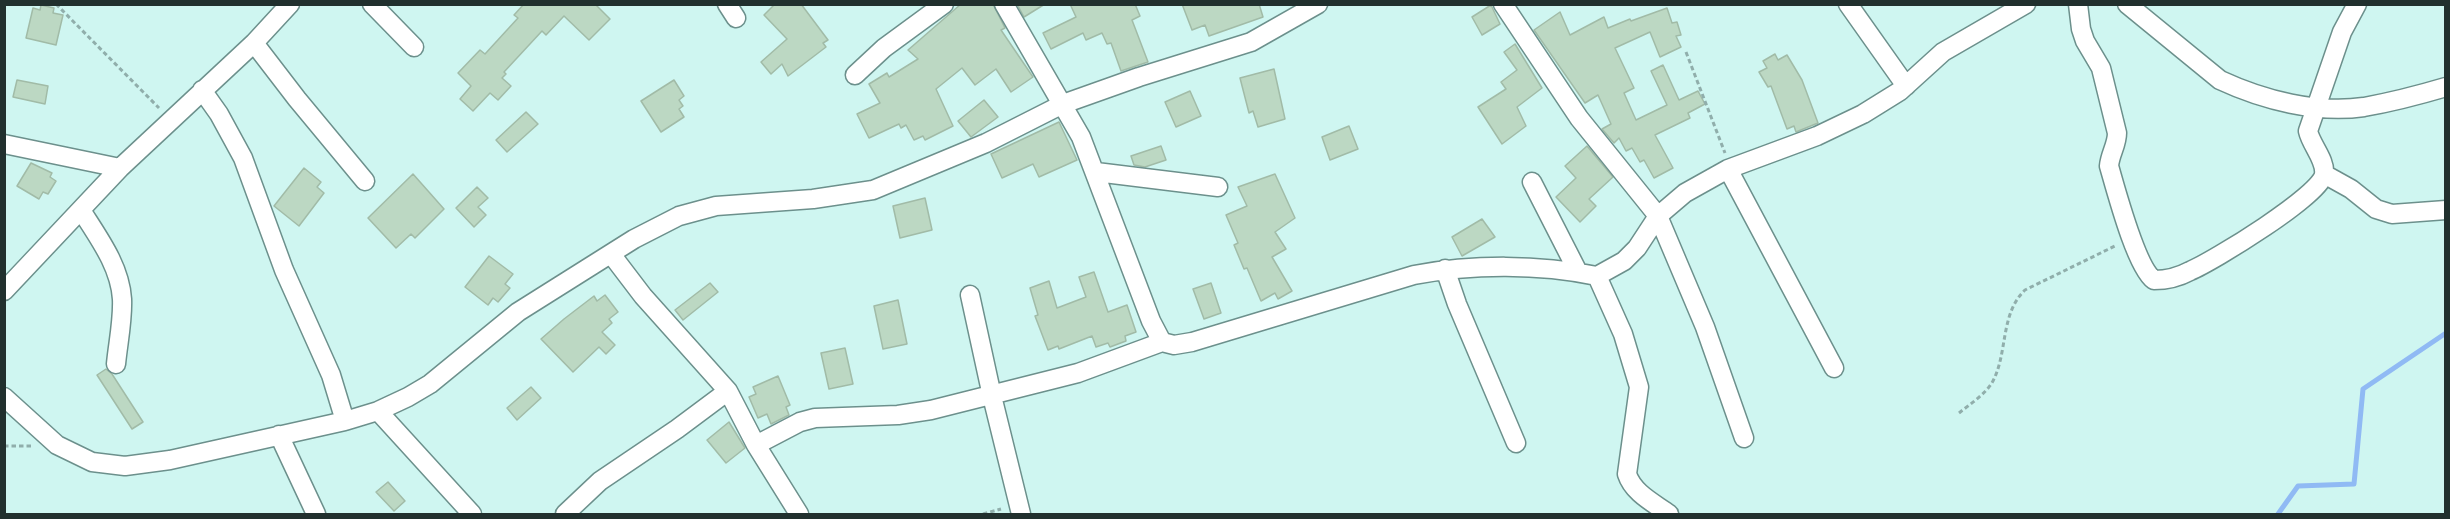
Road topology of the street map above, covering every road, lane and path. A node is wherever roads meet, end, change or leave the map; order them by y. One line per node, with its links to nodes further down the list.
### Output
1 (56, 4): 22 (path)
2 (291, 4): 13 (street)
3 (372, 4): 14 (street)
4 (944, 4): 16 (street)
5 (1004, 4): 20 (street)
6 (1318, 4): 20 (street)
7 (1503, 4): 33 (street)
8 (1848, 4): 17 (street)
9 (2026, 4): 17 (street)
10 (2078, 4): 34 (street)
11 (2127, 4): 21 (street)
12 (2357, 4): 21 (street)
13 (254, 42): 19 (street); 28 (street)
14 (414, 47)
15 (1686, 52): 25 (path)
16 (855, 75)
17 (1906, 86): 25 (street)
18 (2445, 87): 21 (street)
19 (202, 90): 22 (street); 49 (street)
20 (1063, 104): 26 (street); 35 (street)
21 (2316, 108): 27 (street)
22 (170, 120): 24 (street)
23 (4, 144): 24 (street)
24 (120, 168): 31 (street)
25 (1730, 169): 33 (street); 43 (street)
26 (1096, 172): 30 (street); 41 (street)
27 (2324, 174): 32 (street); 34 (street)
28 (365, 181)
29 (1532, 182): 37 (street)
30 (1218, 187)
31 (81, 210): 39 (street); 42 (street)
32 (2445, 210)
33 (1658, 216): 38 (street); 51 (street)
34 (2131, 237): 48 (path)
35 (611, 254): 44 (street); 47 (street)
36 (1445, 269): 37 (street); 41 (street); 52 (street)
37 (1578, 272): 38 (street)
38 (1597, 276): 59 (street)
39 (4, 291)
40 (970, 295): 45 (street)
41 (1162, 342): 45 (street)
42 (116, 364)
43 (1834, 368)
44 (728, 390): 53 (street); 56 (street)
45 (992, 396): 53 (street); 58 (street)
46 (4, 397): 50 (street)
47 (378, 411): 49 (street); 55 (street)
48 (1959, 413)
49 (345, 420): 50 (street)
50 (279, 435): 54 (street)
51 (1743, 438)
52 (1516, 443)
53 (756, 445): 57 (street)
54 (316, 514)
55 (472, 514)
56 (565, 514)
57 (800, 514)
58 (1021, 514)
59 (1669, 514)

